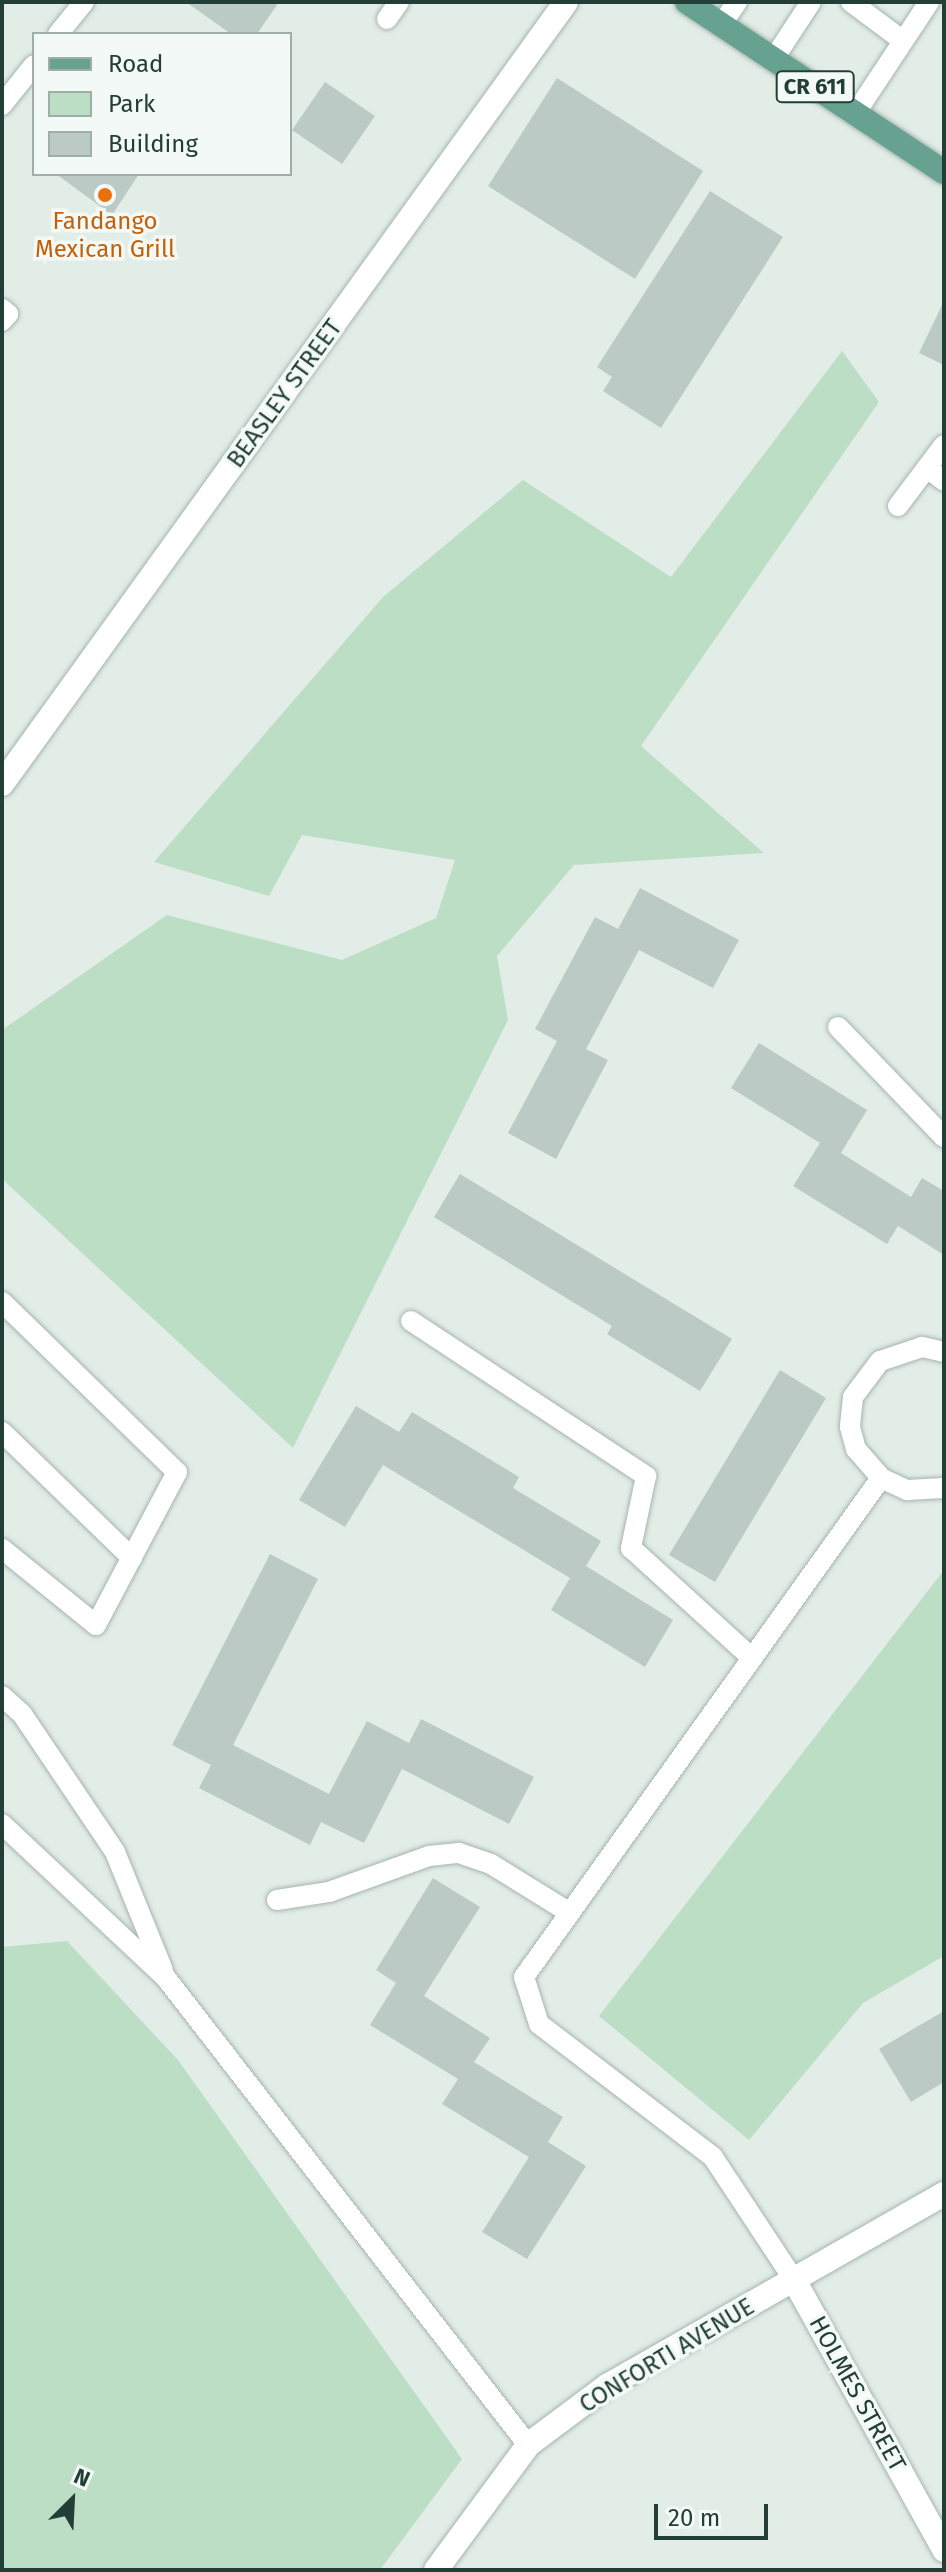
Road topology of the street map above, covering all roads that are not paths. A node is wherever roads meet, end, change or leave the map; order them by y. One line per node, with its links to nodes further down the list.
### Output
1 (84, 2): 9 (lane)
2 (566, 2): 22 (street, BEASLEY STREET)
3 (687, 2): 8 (main road, CR 611)
4 (737, 2): 8 (lane)
5 (811, 2): 11 (lane)
6 (851, 2): 10 (lane)
7 (929, 2): 10 (lane)
8 (721, 25): 11 (main road, CR 611)
9 (60, 32)
10 (902, 40): 14 (lane)
11 (773, 60): 14 (main road, CR 611)
12 (32, 68): 13 (lane)
13 (2, 105)
14 (855, 114): 15 (main road, CR 611)
15 (944, 172)
16 (2, 309): 17 (lane)
17 (2, 321)
18 (944, 445): 19 (lane)
19 (927, 468): 20 (lane); 21 (lane)
20 (944, 481)
21 (898, 506)
22 (2, 784)
23 (838, 1027): 24 (lane)
24 (944, 1137)
25 (2, 1302): 32 (lane)
26 (411, 1321): 33 (lane)
27 (944, 1352): 29 (lane)
28 (2, 1432): 32 (lane)
29 (881, 1478): 30 (lane); 33 (lane)
30 (944, 1488)
31 (2, 1549): 32 (lane)
32 (132, 1558)
33 (752, 1658): 37 (lane)
34 (2, 1696): 38 (lane)
35 (2, 1824): 38 (lane)
36 (277, 1900): 37 (lane)
37 (570, 1913): 40 (lane)
38 (166, 1978): 41 (lane)
39 (944, 2194): 40 (street, CONFORTI AVENUE)
40 (794, 2280): 41 (street, CONFORTI AVENUE); 42 (street, HOLMES STREET)
41 (528, 2445): 43 (street, CONFORTI AVENUE)
42 (944, 2550)
43 (436, 2570)

